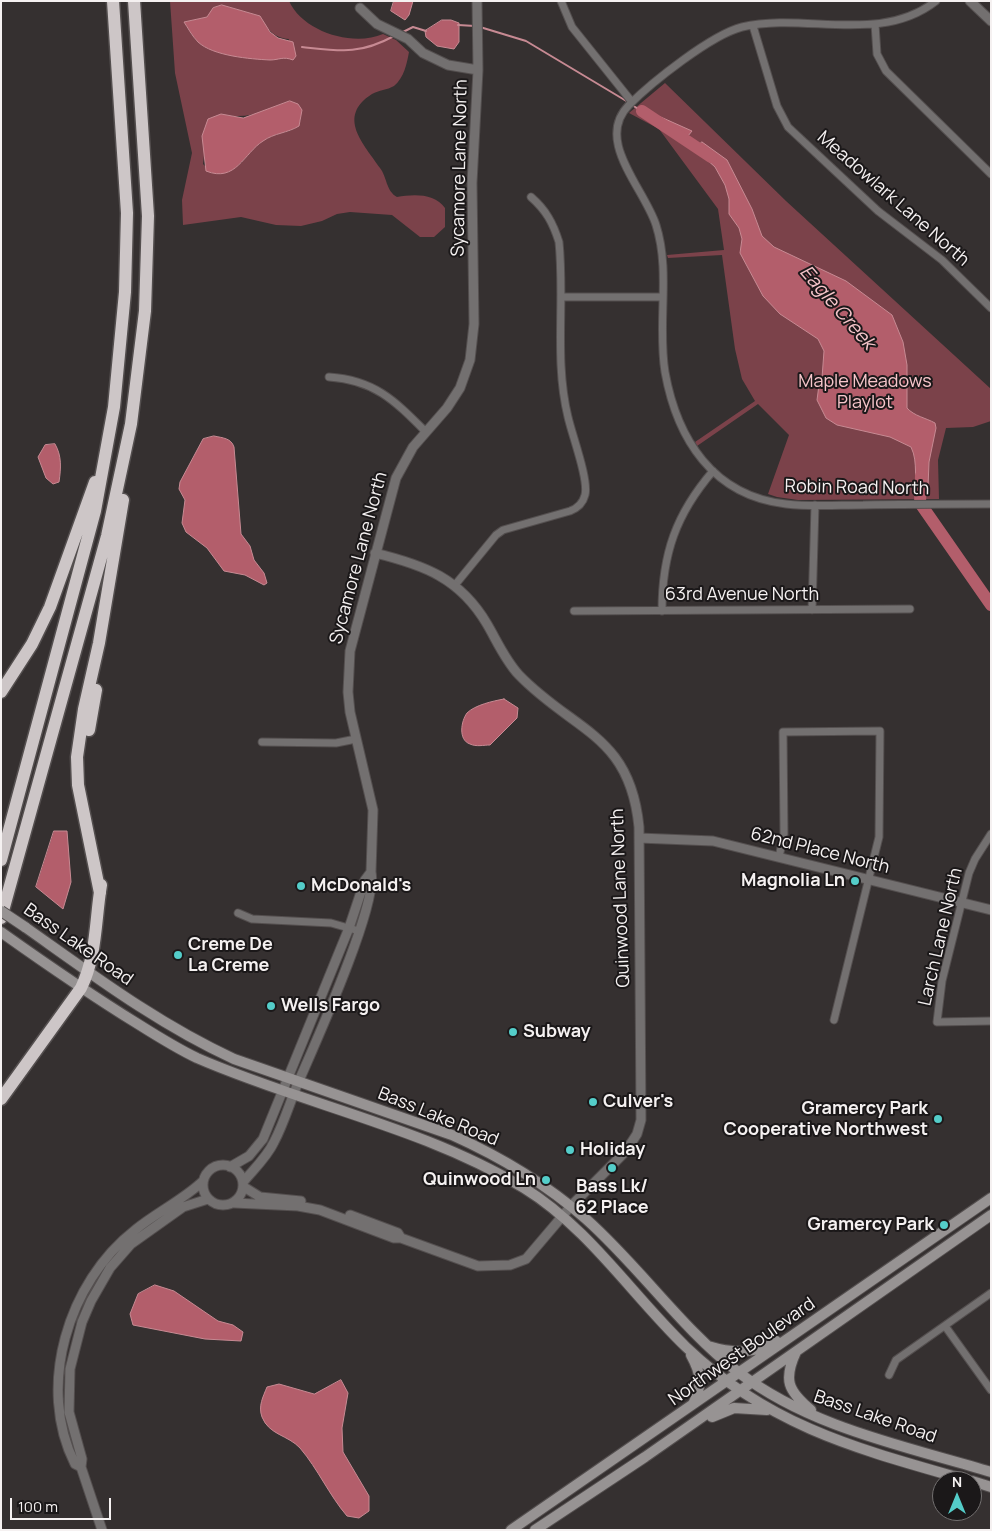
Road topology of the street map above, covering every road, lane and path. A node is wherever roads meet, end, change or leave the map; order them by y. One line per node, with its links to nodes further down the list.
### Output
1 (113, 1): 21 (highway)
2 (134, 1): 18 (highway)
3 (477, 1): 11 (street, Sycamore Lane North)
4 (561, 1): 12 (street)
5 (936, 1): 9 (street, Robin Road North)
6 (970, 1): 8 (street)
7 (360, 8): 11 (street)
8 (991, 21)
9 (875, 24): 10 (street, Robin Road North); 13 (street)
10 (753, 26): 12 (street, Robin Road North); 17 (street, Meadowlark Lane North)
11 (478, 70): 20 (street, Sycamore Lane North)
12 (632, 102): 15 (street, Robin Road North)
13 (991, 174)
14 (531, 197): 16 (street)
15 (663, 297): 16 (street); 22 (street, Robin Road North)
16 (560, 298): 26 (street)
17 (991, 308)
18 (141, 353): 44 (highway); 48 (highway)
19 (329, 377): 20 (street)
20 (426, 432): 25 (street, Sycamore Lane North)
21 (110, 439): 31 (highway); 37 (highway)
22 (712, 471): 24 (street, Robin Road North); 30 (street)
23 (991, 504): 24 (street, Robin Road North)
24 (815, 505): 28 (street)
25 (375, 553): 26 (street, Quinwood Lane North); 32 (street, Sycamore Lane North)
26 (455, 586): 35 (street, Quinwood Lane North)
27 (910, 609): 28 (street, 63rd Avenue North)
28 (812, 610): 30 (street, 63rd Avenue North)
29 (574, 611): 30 (street, 63rd Avenue North)
30 (662, 611)
31 (1, 692)
32 (356, 739): 33 (street); 38 (street, Sycamore Lane North)
33 (262, 742)
34 (991, 834): 40 (street, Larch Lane North)
35 (639, 838): 36 (street, 62nd Place North); 61 (street, Quinwood Lane North)
36 (779, 857): 39 (street, 62nd Place North); 39 (street)
37 (1, 860)
38 (371, 872): 45 (street, Sycamore Lane North); 46 (street, Sycamore Lane North)
39 (869, 880): 40 (street, 62nd Place North); 50 (street)
40 (962, 903): 41 (street, 62nd Place North); 51 (street, Larch Lane North)
41 (991, 910)
42 (1, 911): 48 (main road, Bass Lake Road, bridge)
43 (238, 913): 45 (street)
44 (1, 918)
45 (349, 928): 46 (street); 52 (street, Sycamore Lane North)
46 (359, 931): 52 (street, Sycamore Lane North)
47 (1, 932): 49 (main road, Bass Lake Road)
48 (88, 973): 49 (highway); 52 (main road, Bass Lake Road)
49 (81, 988): 53 (main road, Bass Lake Road); 54 (highway)
50 (834, 1020)
51 (991, 1022)
52 (294, 1080): 53 (street, Sycamore Lane North); 61 (main road, Bass Lake Road)
53 (289, 1092): 55 (street); 57 (street); 65 (main road, Bass Lake Road)
54 (1, 1099)
55 (230, 1167): 56 (street); 57 (street)
56 (203, 1181): 59 (street); 83 (street)
57 (244, 1184): 60 (street); 63 (street)
58 (991, 1198): 68 (main road, Northwest Boulevard)
59 (208, 1199): 60 (street); 83 (street)
60 (234, 1202): 63 (street)
61 (571, 1206): 65 (street, Quinwood Lane North); 70 (main road, Bass Lake Road)
62 (991, 1208): 66 (main road)
63 (323, 1209): 65 (street, Quinwood Lane North)
64 (991, 1215): 66 (main road, Northwest Boulevard)
65 (561, 1216): 71 (main road, Bass Lake Road)
66 (915, 1268): 72 (main road, Northwest Boulevard)
67 (991, 1293): 69 (street)
68 (838, 1305): 70 (main road); 73 (main road, Northwest Boulevard)
69 (944, 1326): 74 (street); 78 (street)
70 (704, 1344): 73 (main road, Bass Lake Road)
71 (688, 1349): 75 (main road, Bass Lake Road); 79 (main road)
72 (796, 1351): 76 (main road, Northwest Boulevard); 81 (main road)
73 (740, 1374): 75 (main road, Northwest Boulevard); 76 (main road, Bass Lake Road)
74 (888, 1375)
75 (728, 1382): 77 (main road, Bass Lake Road); 79 (main road, Northwest Boulevard)
76 (752, 1382): 77 (main road, Northwest Boulevard); 81 (main road, Bass Lake Road)
77 (740, 1390): 80 (main road, Bass Lake Road); 82 (main road, Northwest Boulevard)
78 (991, 1390)
79 (691, 1407): 87 (main road, Northwest Boulevard)
80 (773, 1411): 82 (main road); 84 (main road, Bass Lake Road)
81 (821, 1419): 85 (main road, Bass Lake Road)
82 (645, 1457): 88 (main road, Northwest Boulevard)
83 (80, 1467): 86 (street)
84 (938, 1471)
85 (991, 1472)
86 (102, 1530)
87 (511, 1530)
88 (535, 1530)

